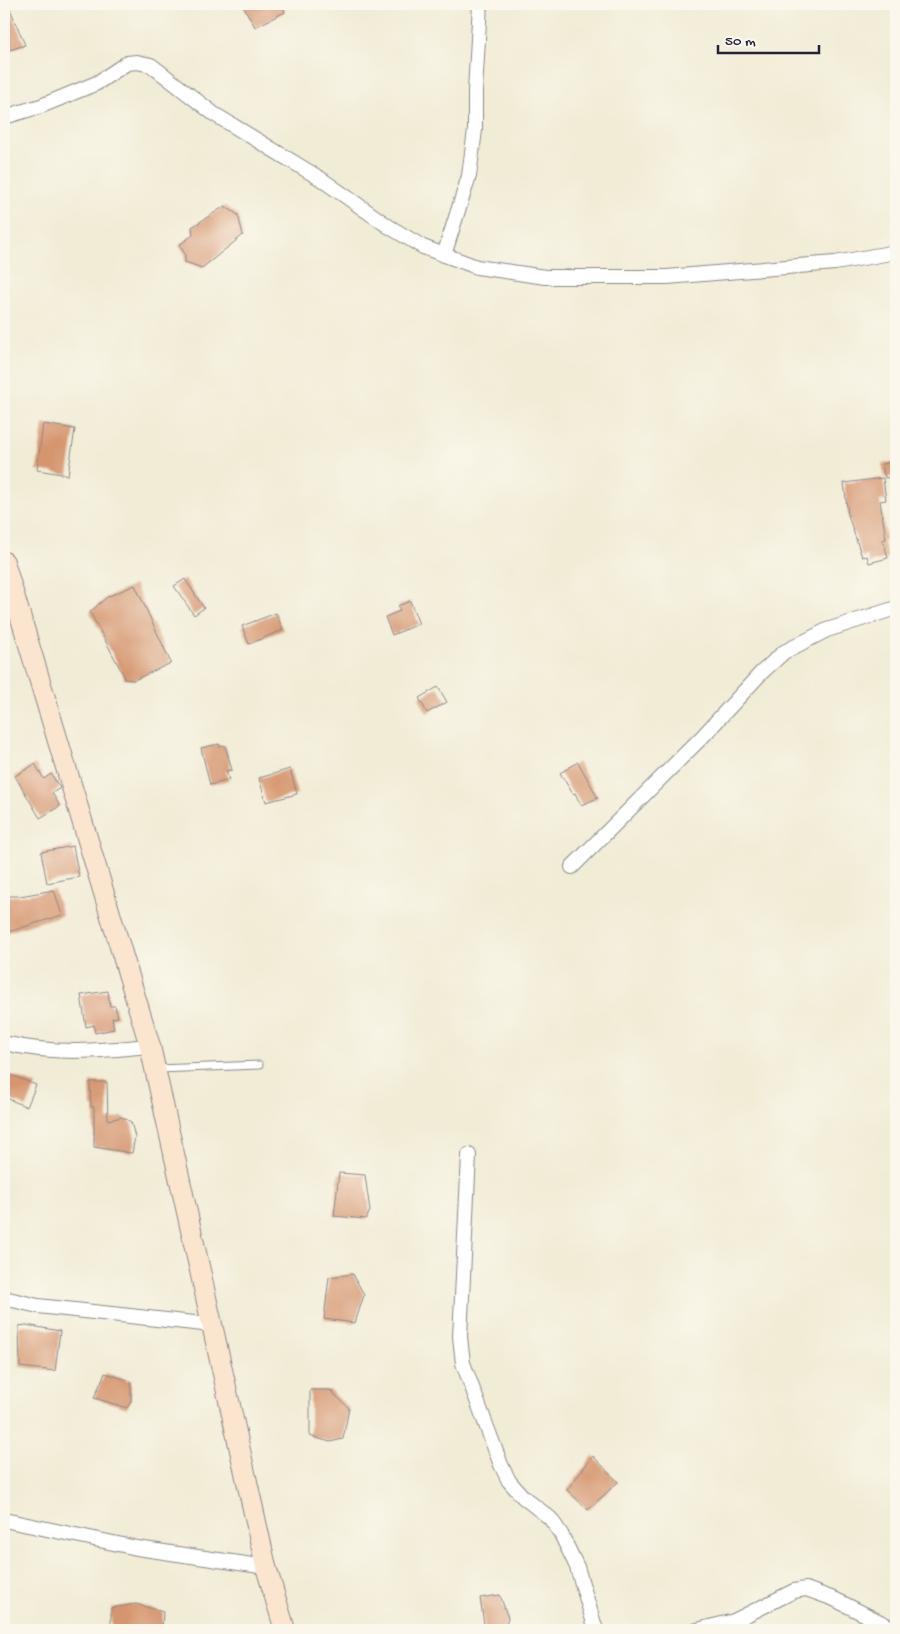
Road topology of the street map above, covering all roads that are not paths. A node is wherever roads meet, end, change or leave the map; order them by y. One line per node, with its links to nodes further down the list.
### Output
1 (480, 4): 4 (street)
2 (4, 117): 4 (street)
3 (896, 252): 4 (street)
4 (444, 255)
5 (4, 562): 9 (street)
6 (896, 608): 7 (street)
7 (572, 867)
8 (4, 1045): 9 (street)
9 (150, 1046): 11 (street)
10 (259, 1065): 11 (lane)
11 (155, 1069): 14 (street)
12 (468, 1155): 18 (street)
13 (4, 1298): 14 (street)
14 (212, 1325): 16 (street)
15 (4, 1520): 16 (street)
16 (266, 1567): 17 (street)
17 (285, 1630)
18 (596, 1630)
19 (697, 1630): 20 (street)
20 (896, 1630)

